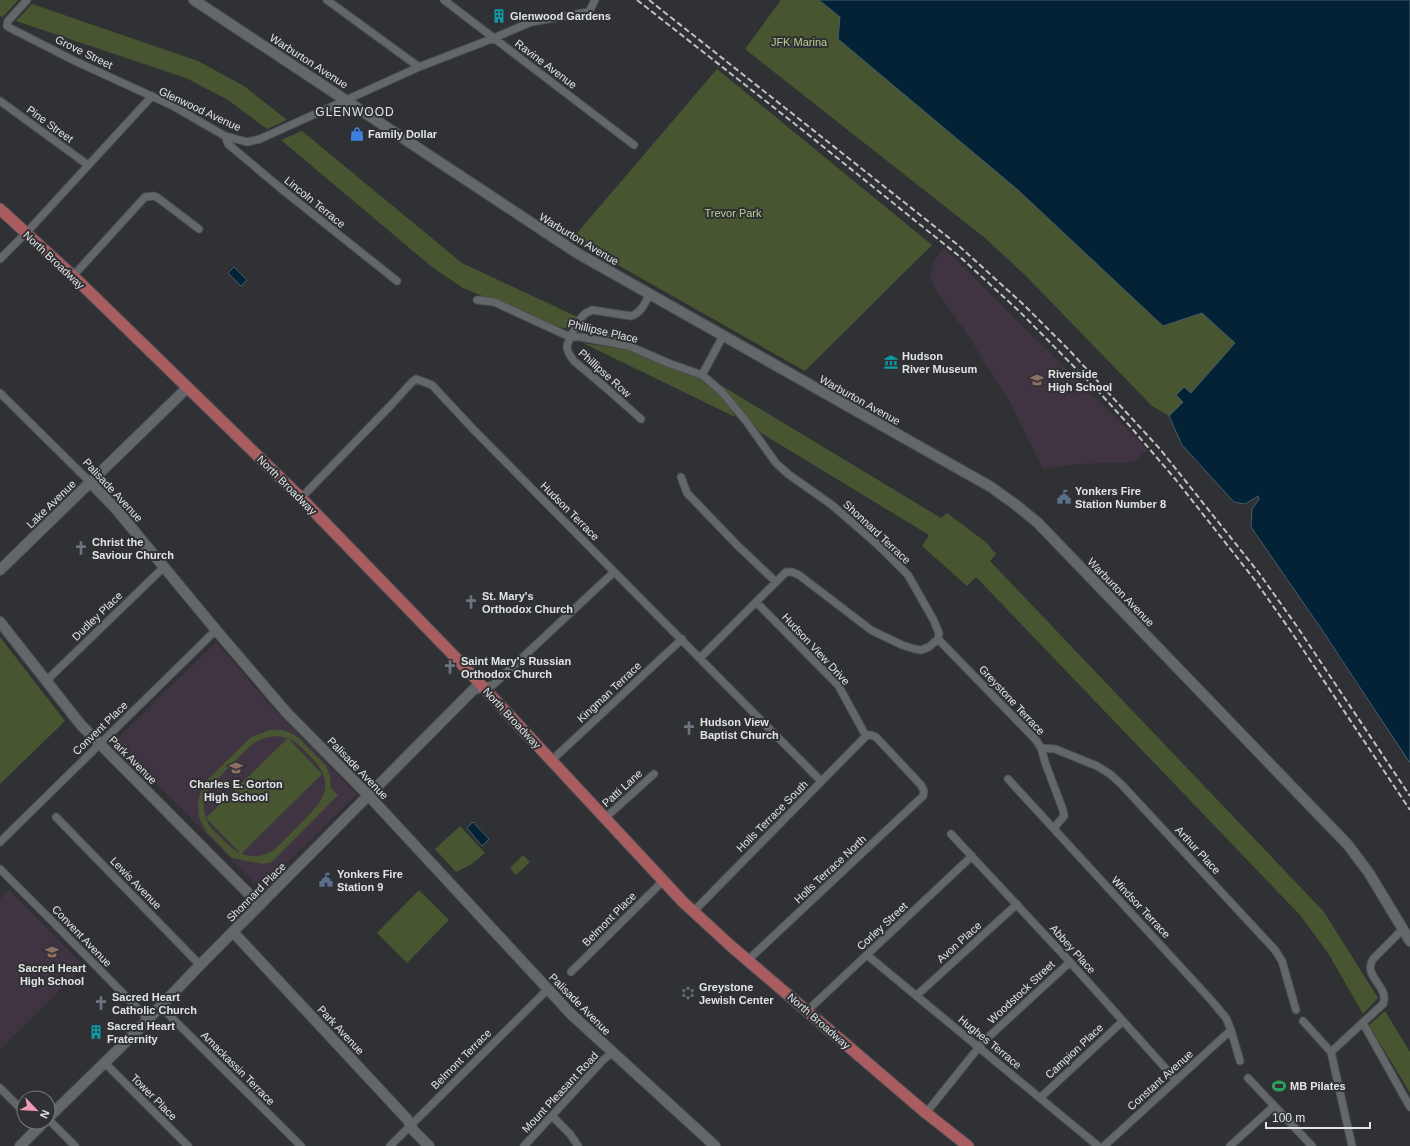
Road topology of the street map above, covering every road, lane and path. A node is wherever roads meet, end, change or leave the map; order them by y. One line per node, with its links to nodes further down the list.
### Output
1 (27, 0): 8 (street, Grove Street)
2 (194, 0): 10 (street, Warburton Avenue)
3 (327, 0): 7 (street)
4 (444, 0): 6 (street, Ravine Avenue)
5 (595, 0): 6 (street, Glenwood Avenue)
6 (494, 38): 7 (street, Glenwood Avenue); 12 (street, Ravine Avenue)
7 (419, 67): 10 (street, Glenwood Avenue)
8 (152, 96): 11 (street, Glenwood Avenue); 13 (street, Glenwood Avenue)
9 (0, 100): 13 (street, Pine Street)
10 (346, 101): 11 (street, Glenwood Avenue); 20 (street, Warburton Avenue)
11 (225, 136): 19 (street, Lincoln Terrace)
12 (634, 145)
13 (88, 165): 16 (street, Glenwood Avenue)
14 (0, 209): 16 (main road, North Broadway)
15 (199, 229): 18 (street)
16 (26, 234): 17 (street, Glenwood Avenue); 18 (main road, North Broadway)
17 (0, 259)
18 (73, 276): 25 (main road, North Broadway)
19 (397, 281)
20 (650, 294): 22 (street, Warburton Avenue); 23 (street)
21 (477, 300): 23 (street, Phillipse Place)
22 (723, 336): 24 (street); 62 (street, Warburton Avenue)
23 (570, 337): 24 (street, Phillipse Place); 27 (street, Phillipse Row)
24 (702, 376): 39 (street, Shonnard Terrace)
25 (187, 388): 29 (street, Lake Avenue); 30 (main road, North Broadway)
26 (0, 393): 29 (street, Palisade Avenue)
27 (641, 419)
28 (681, 477): 34 (street)
29 (90, 482): 31 (street, Palisade Avenue); 32 (street, Lake Avenue)
30 (301, 498): 33 (street, Hudson Terrace); 42 (main road, North Broadway)
31 (164, 567): 37 (street, Palisade Avenue); 41 (street, Dudley Place)
32 (0, 570)
33 (614, 572): 38 (street, Hudson Terrace); 42 (street)
34 (776, 582): 35 (street); 39 (street)
35 (756, 602): 40 (street); 43 (street, Hudson View Drive)
36 (0, 622): 41 (street, Park Avenue)
37 (216, 630): 44 (street, Convent Place); 50 (street, Palisade Avenue)
38 (682, 639): 40 (street, Hudson Terrace); 46 (street, Kingman Terrace)
39 (938, 639): 45 (street, Greystone Terrace)
40 (700, 658): 49 (street, Hudson Terrace)
41 (46, 681): 44 (street, Park Avenue)
42 (483, 687): 46 (main road, North Broadway); 50 (street, Shonnard Place)
43 (866, 736): 49 (street, Holls Terrace South); 66 (street, Holls Terrace North)
44 (100, 744): 55 (street, Convent Place); 60 (street, Park Avenue)
45 (1041, 748): 53 (street, Greystone Terrace); 73 (street, Arthur Place)
46 (552, 760): 52 (main road, North Broadway)
47 (654, 774): 52 (street, Patti Lane)
48 (1008, 779): 53 (street, Windsor Terrace)
49 (821, 781): 61 (street, Holls Terrace South)
50 (369, 796): 60 (street, Shonnard Place); 70 (street, Palisade Avenue)
51 (56, 817): 68 (street, Lewis Avenue)
52 (605, 818): 58 (main road, North Broadway)
53 (1054, 828): 79 (street, Windsor Terrace)
54 (951, 834): 56 (street, Abbey Place)
55 (0, 842)
56 (972, 856): 59 (street, Abbey Place); 65 (street, Corley Street)
57 (0, 870): 75 (street, Convent Avenue)
58 (663, 881): 61 (main road, North Broadway); 69 (street, Belmont Place)
59 (1017, 904): 67 (street, Abbey Place); 71 (street, Avon Place)
60 (260, 905): 63 (street, Shonnard Place)
61 (693, 912): 66 (main road, North Broadway)
62 (1403, 929): 64 (street, Warburton Avenue); 78 (street)
63 (233, 932): 68 (street, Shonnard Place); 95 (street, Park Avenue)
64 (1410, 941)
65 (867, 955): 71 (street, Hughes Terrace); 74 (street, Corley Street)
66 (748, 960): 74 (main road, North Broadway)
67 (1070, 962): 76 (street, Abbey Place); 80 (street, Woodstock Street)
68 (200, 965): 72 (street, Shonnard Place)
69 (571, 972)
70 (548, 989): 82 (street, Palisade Avenue); 95 (street, Belmont Terrace)
71 (916, 996): 80 (street, Hughes Terrace)
72 (160, 1006): 75 (street, Shonnard Place); 101 (street, Amackassin Terrace)
73 (1296, 1010)
74 (807, 1011): 93 (main road, North Broadway)
75 (148, 1019): 84 (street, Shonnard Place)
76 (1123, 1021): 86 (street, Abbey Place); 88 (street, Campion Place)
77 (1304, 1021): 81 (street)
78 (1363, 1023): 81 (street); 91 (street)
79 (1231, 1030): 83 (street, Windsor Terrace); 86 (street, Constant Avenue)
80 (979, 1048): 88 (street, Hughes Terrace); 93 (street, Woodstock Street)
81 (1331, 1052): 112 (street)
82 (612, 1053): 94 (street, Mount Pleasant Road); 106 (street, Palisade Avenue)
83 (1240, 1061)
84 (105, 1063): 92 (street, Shonnard Place); 100 (street, Tower Place)
85 (1248, 1078): 90 (street)
86 (1176, 1080): 109 (street, Constant Avenue)
87 (0, 1088): 89 (street)
88 (1040, 1098): 108 (street, Hughes Terrace)
89 (16, 1104)
90 (1274, 1106): 110 (street); 111 (street)
91 (1410, 1107)
92 (56, 1111)
93 (926, 1113): 107 (main road, North Broadway)
94 (552, 1116): 104 (street, Mount Pleasant Road); 105 (street)
95 (410, 1125): 102 (street, Belmont Terrace); 103 (street, Park Avenue)
96 (56, 1127): 99 (street)
97 (34, 1130): 98 (street)
98 (20, 1146)
99 (75, 1146)
100 (188, 1146)
101 (301, 1146)
102 (390, 1146)
103 (428, 1146)
104 (524, 1146)
105 (578, 1146)
106 (715, 1146)
107 (968, 1146)
108 (1098, 1146)
109 (1104, 1146)
110 (1230, 1146)
111 (1312, 1146)
112 (1352, 1146)

